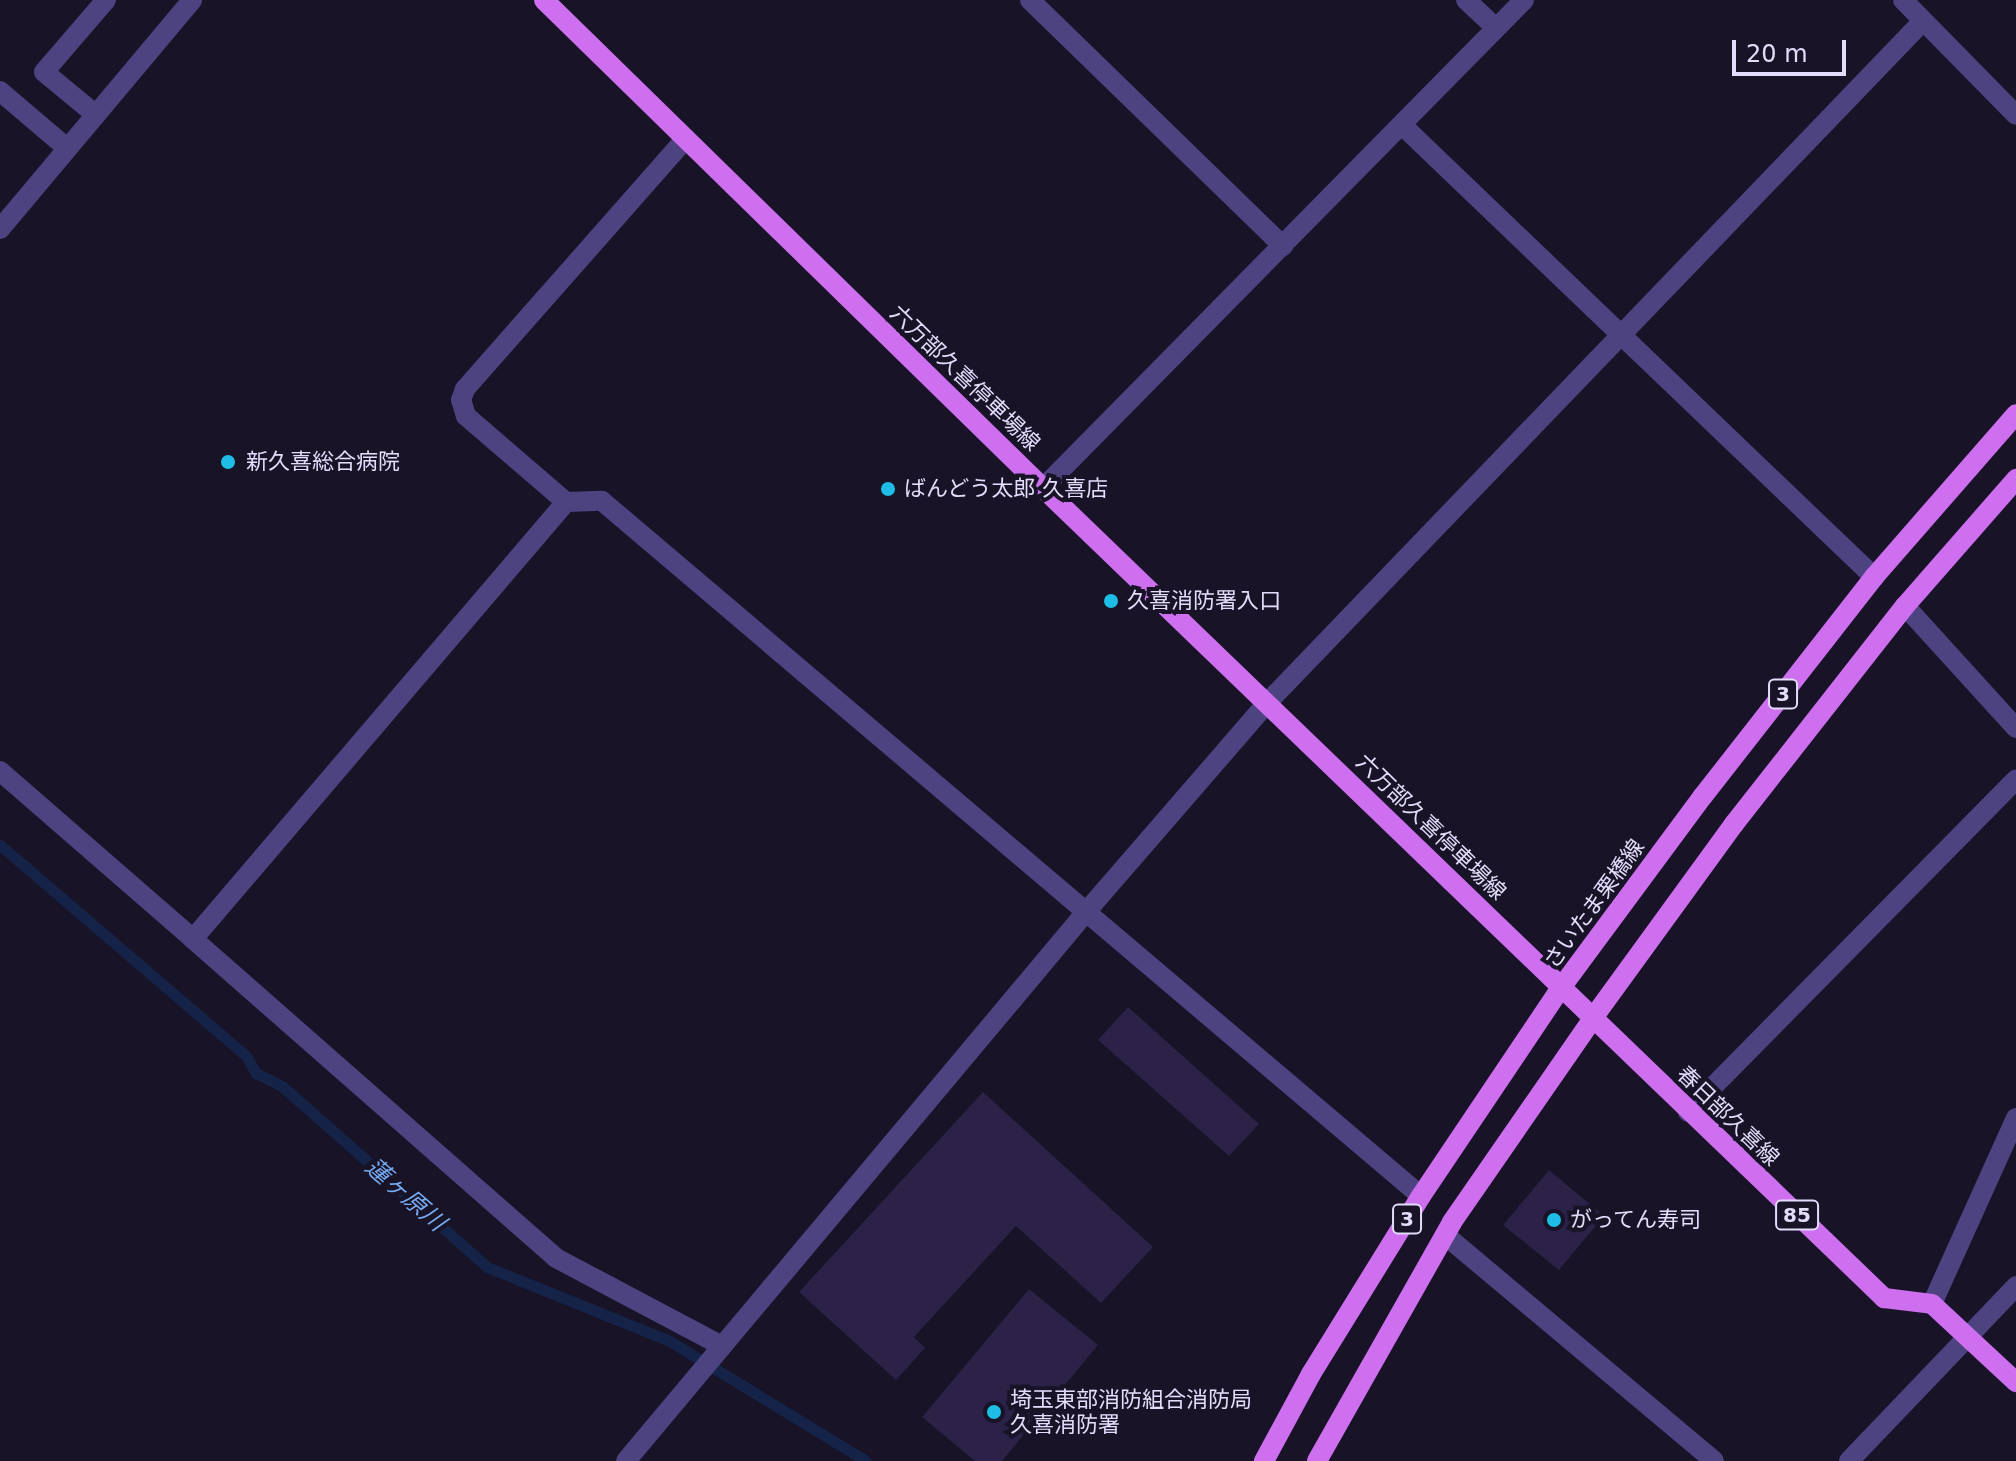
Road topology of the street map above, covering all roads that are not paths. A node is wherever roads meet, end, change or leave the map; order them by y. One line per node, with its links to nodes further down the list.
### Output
1 (106, 0): 11 (street)
2 (192, 0): 11 (street)
3 (544, 0): 14 (main road, 六万部久喜停車場線)
4 (1030, 0): 17 (street)
5 (1466, 0): 9 (street)
6 (1524, 0): 9 (street)
7 (1903, 0): 8 (street)
8 (1923, 21): 12 (street); 18 (street)
9 (1496, 28): 13 (street)
10 (0, 91): 15 (street)
11 (96, 115): 15 (street)
12 (2016, 115)
13 (1402, 125): 17 (street); 18 (street)
14 (686, 138): 21 (main road, 六万部久喜停車場線); 22 (street)
15 (67, 148): 16 (street)
16 (0, 229)
17 (1283, 246): 21 (street)
18 (1622, 334): 23 (street); 25 (street)
19 (2016, 414): 23 (main road, さいたま栗橋線 / 3)
20 (2016, 479): 24 (main road, 3)
21 (1043, 488): 25 (main road, 六万部久喜停車場線)
22 (566, 502): 29 (street); 30 (street)
23 (1874, 577): 31 (main road, さいたま栗橋線 / 3)
24 (1905, 606): 26 (street); 32 (main road, 3)
25 (1266, 704): 29 (street); 31 (main road, 六万部久喜停車場線)
26 (2016, 728)
27 (0, 771): 30 (street)
28 (2016, 779): 33 (street)
29 (1086, 912): 35 (street); 40 (street)
30 (193, 939): 40 (street)
31 (1563, 985): 32 (main road, 春日部久喜線 / 85); 35 (main road, さいたま栗橋線 / 3)
32 (1593, 1018): 33 (main road, 春日部久喜線 / 85); 36 (main road, 3)
33 (1688, 1112): 38 (main road, 春日部久喜線 / 85)
34 (2016, 1118): 38 (street)
35 (1421, 1196): 43 (main road, さいたま栗橋線 / 3)
36 (1445, 1235): 44 (main road, 3); 45 (street)
37 (2016, 1286): 39 (street)
38 (1932, 1304): 39 (main road)
39 (1967, 1336): 41 (main road); 46 (street)
40 (721, 1347): 42 (street)
41 (2016, 1382)
42 (626, 1461)
43 (1264, 1461)
44 (1317, 1461)
45 (1714, 1461)
46 (1849, 1461)

